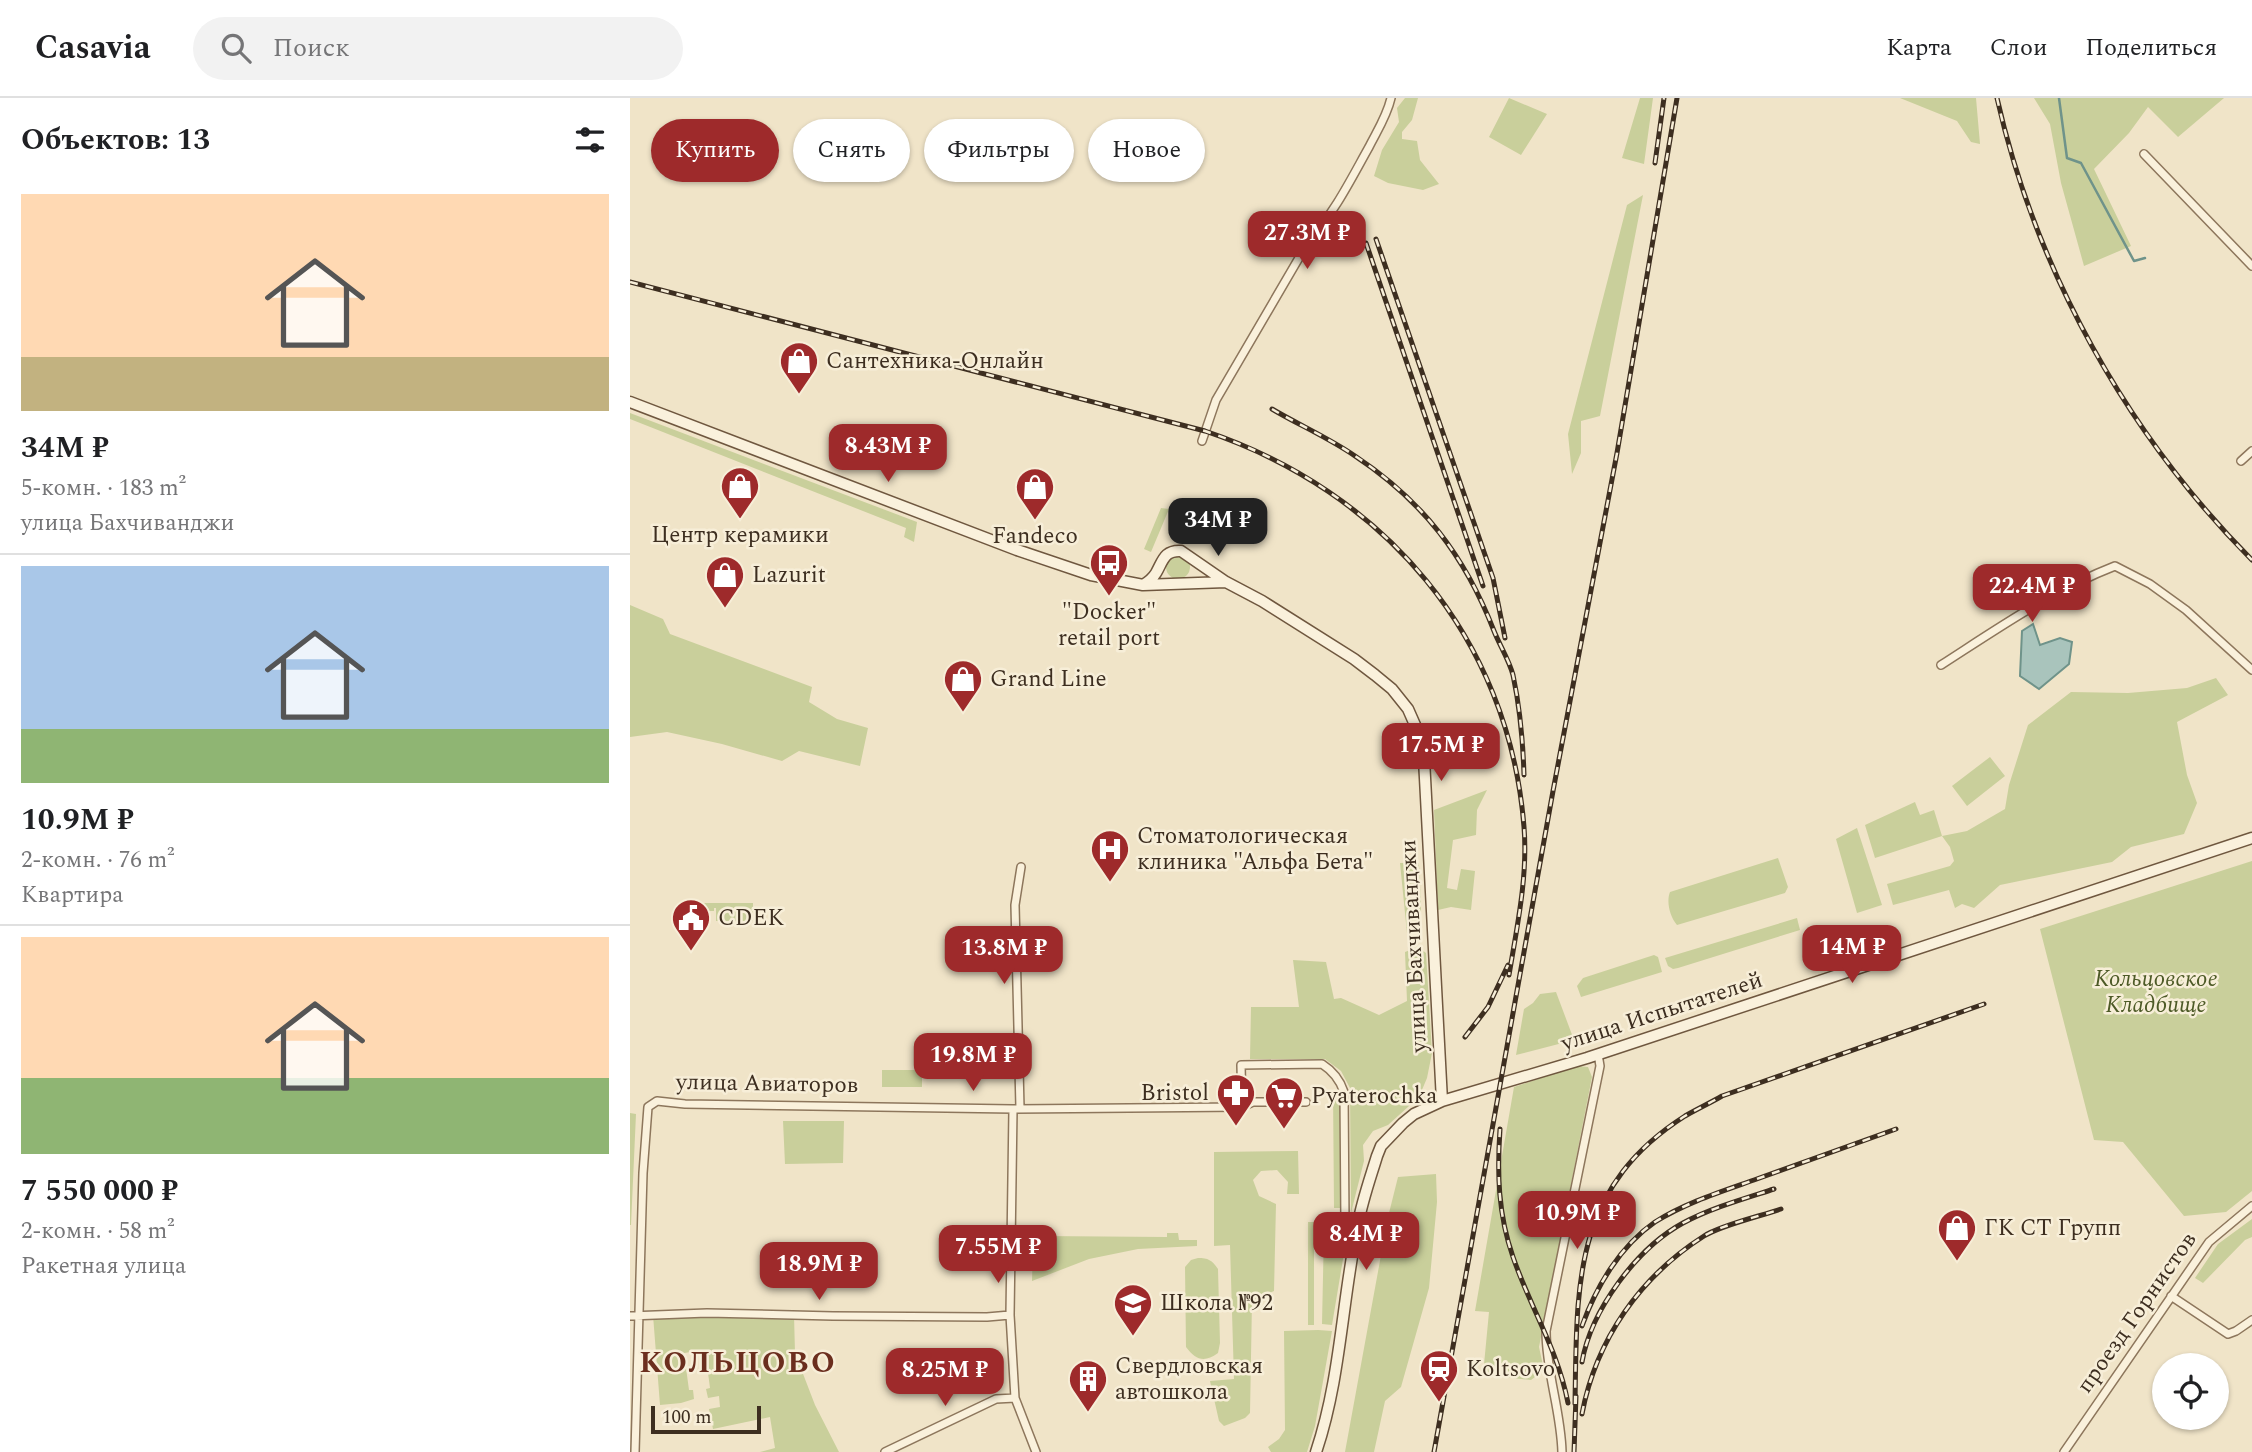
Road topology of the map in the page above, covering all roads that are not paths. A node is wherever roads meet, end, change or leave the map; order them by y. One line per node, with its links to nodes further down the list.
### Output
1 (1391, 98): 5 (street)
2 (2144, 154): 3 (street)
3 (2252, 266)
4 (630, 402): 13 (main road)
5 (1202, 441)
6 (2252, 451): 7 (street)
7 (2241, 461)
8 (1192, 559): 9 (main road); 10 (main road, улица Бахчиванджи); 12 (main road)
9 (1158, 569): 11 (main road); 13 (main road)
10 (1226, 582): 12 (main road); 19 (main road, улица Бахчиванджи)
11 (1169, 583): 12 (main road); 13 (main road)
12 (1182, 583)
13 (1143, 585)
14 (1941, 665): 15 (street)
15 (2252, 670)
16 (2252, 838): 18 (main road, улица Испытателей)
17 (1021, 867): 22 (street)
18 (1598, 1054): 19 (main road, улица Испытателей); 35 (street)
19 (1441, 1101): 24 (main road)
20 (1306, 1102): 21 (street, улица Авиаторов)
21 (1242, 1107): 22 (street, улица Авиаторов); 24 (street)
22 (1017, 1109): 26 (street); 28 (street, улица Авиаторов)
23 (2252, 1206): 25 (street, проезд Горнистов)
24 (1358, 1224): 34 (main road)
25 (2171, 1296): 29 (street); 36 (street, проезд Горнистов)
26 (1010, 1315): 28 (street); 30 (street)
27 (630, 1316): 28 (street)
28 (639, 1316): 31 (street)
29 (2252, 1320)
30 (1015, 1398): 32 (street); 33 (street)
31 (635, 1452)
32 (885, 1452)
33 (1035, 1452)
34 (1316, 1452)
35 (1562, 1452)
36 (2064, 1452)

